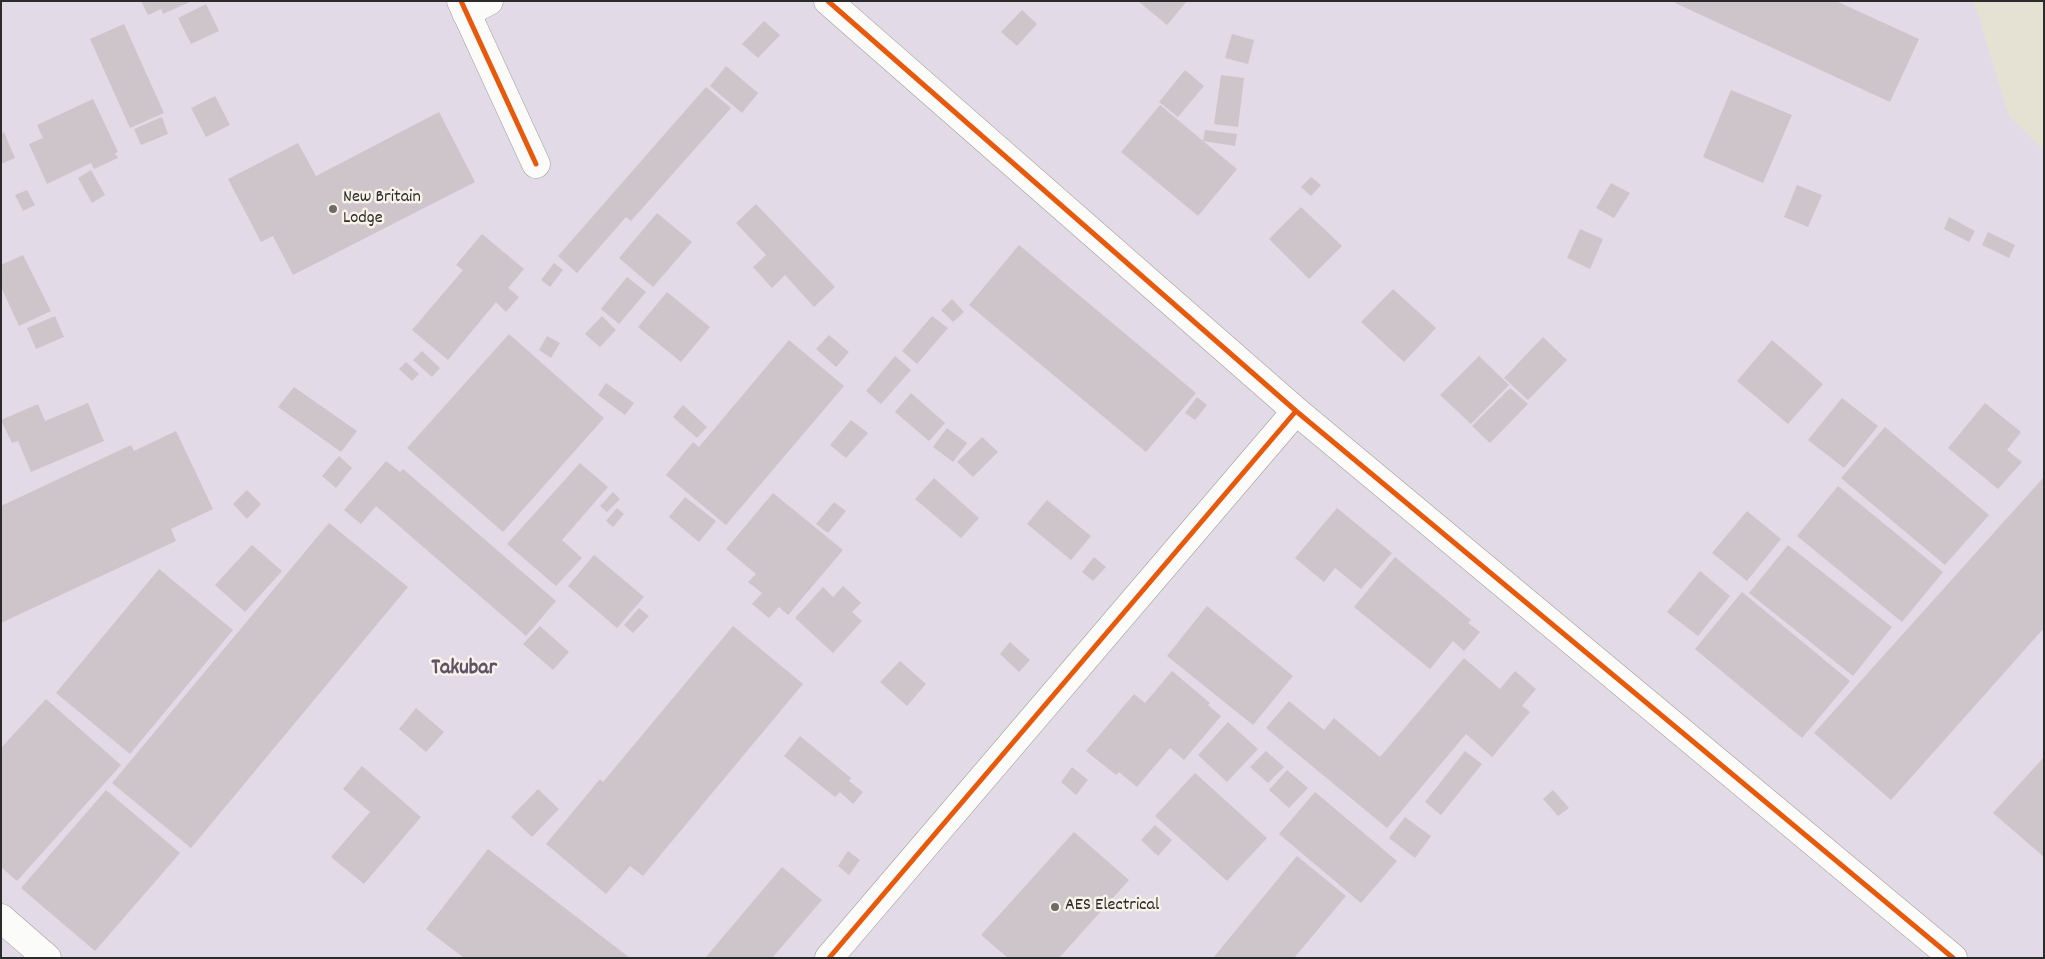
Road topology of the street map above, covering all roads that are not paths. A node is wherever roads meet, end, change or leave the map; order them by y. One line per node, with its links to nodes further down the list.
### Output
1 (828, 1): 4 (street)
2 (472, 5): 3 (street)
3 (536, 164)
4 (1296, 410): 7 (street); 8 (street)
5 (1, 918): 6 (street)
6 (47, 958)
7 (829, 958)
8 (1953, 958)

